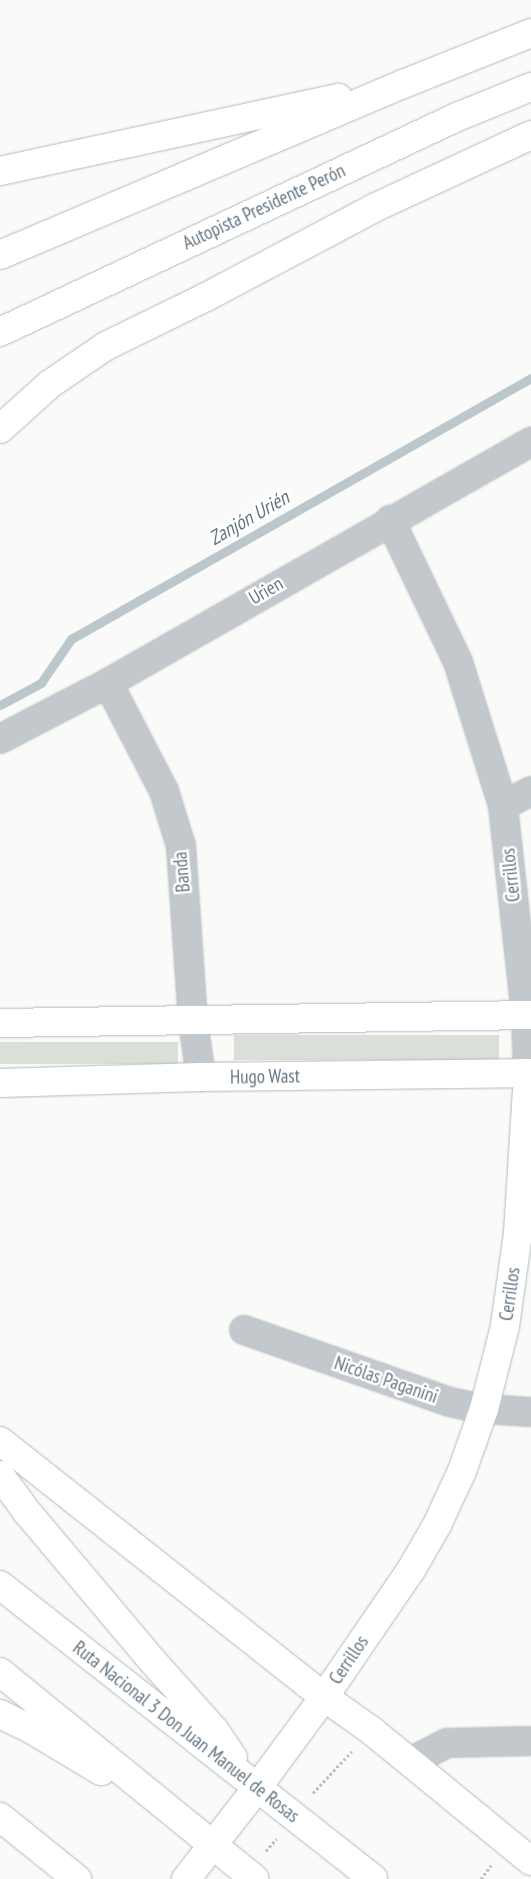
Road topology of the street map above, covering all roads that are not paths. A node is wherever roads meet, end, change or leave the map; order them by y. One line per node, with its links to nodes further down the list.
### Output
1 (531, 33): 2 (main road)
2 (403, 84): 5 (main road); 6 (main road)
3 (531, 87): 7 (main road, Autopista Presidente Perón)
4 (531, 135): 8 (main road)
5 (0, 172)
6 (0, 254)
7 (0, 332)
8 (0, 428)
9 (531, 442): 10 (street, Urien)
10 (390, 520): 11 (street, Urien); 14 (street, Cerrillos)
11 (108, 683): 12 (street, Urien); 16 (street, Banda)
12 (0, 738)
13 (531, 790): 14 (street)
14 (503, 806): 15 (street, Cerrillos)
15 (528, 1015): 16 (main road); 18 (street, Cerrillos)
16 (192, 1021): 17 (main road); 19 (street, Banda)
17 (0, 1023)
18 (530, 1073): 19 (main road, Hugo Wast); 22 (main road, Cerrillos)
19 (201, 1078): 20 (main road, Hugo Wast)
20 (0, 1084)
21 (244, 1330): 22 (street, Nicólas Paganini)
22 (484, 1409): 23 (street, Nicólas Paganini); 28 (main road, Cerrillos)
23 (531, 1412)
24 (0, 1440): 28 (main road)
25 (0, 1475): 32 (main road)
26 (0, 1585): 32 (main road, Ruta Nacional 3 Don Juan Manuel de Rosas)
27 (0, 1672): 34 (main road)
28 (324, 1696): 31 (main road); 32 (main road, Cerrillos)
29 (0, 1714): 34 (main road)
30 (531, 1742): 31 (street)
31 (410, 1762): 36 (main road)
32 (252, 1784): 35 (main road, Cerrillos); 40 (main road, Ruta Nacional 3 Don Juan Manuel de Rosas)
33 (0, 1817): 38 (main road)
34 (178, 1817): 35 (main road)
35 (212, 1844): 37 (main road); 39 (main road, Cerrillos)
36 (531, 1861)
37 (259, 1867)
38 (77, 1879)
39 (186, 1879)
40 (372, 1879)

